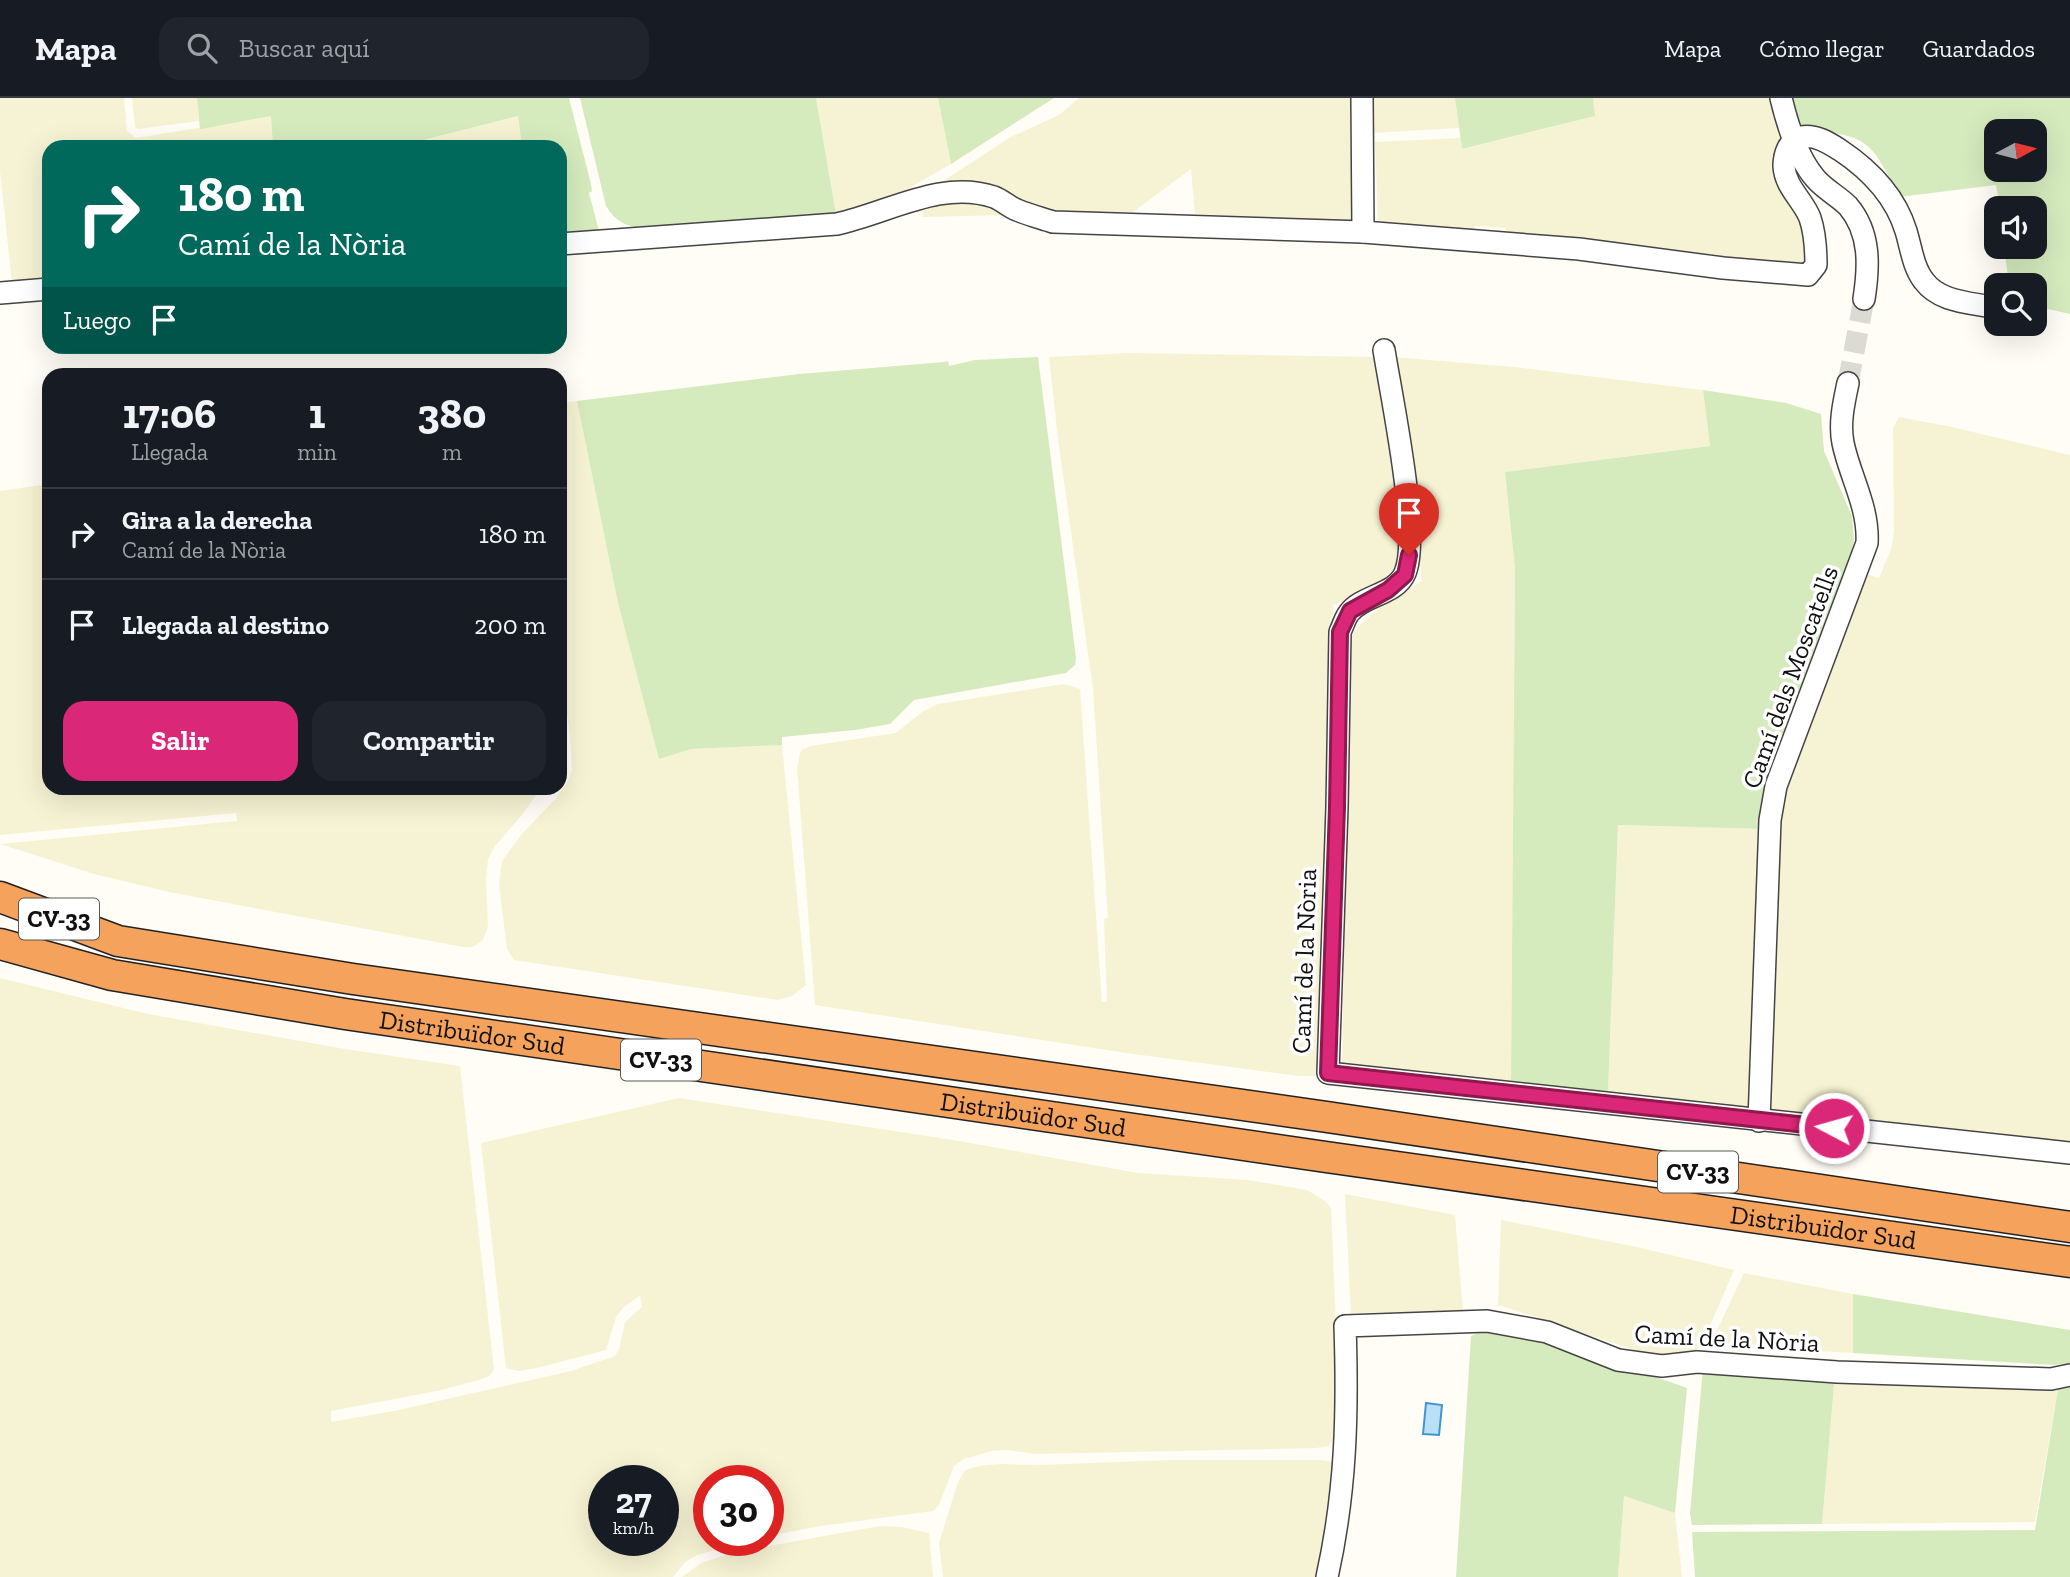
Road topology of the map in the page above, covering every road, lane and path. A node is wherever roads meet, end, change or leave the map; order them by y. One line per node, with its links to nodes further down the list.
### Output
1 (1362, 98): 4 (street)
2 (1781, 98): 3 (street)
3 (1794, 139): 4 (street); 8 (street); 9 (street)
4 (1363, 232): 5 (street)
5 (567, 243)
6 (42, 290): 7 (street)
7 (0, 293)
8 (1864, 299)
9 (1984, 306)
10 (1384, 350): 14 (street, Camí de la Nòria)
11 (1847, 383): 14 (street, Camí dels Moscatells)
12 (0, 897): 16 (highway, Distribuïdor Sud / CV-33)
13 (0, 944): 19 (highway, Distribuïdor Sud / CV-33)
14 (1759, 1121): 15 (street, Camí de la Nòria)
15 (2070, 1153)
16 (1812, 1189): 17 (highway); 18 (highway, Distribuïdor Sud / CV-33)
17 (2070, 1213)
18 (2070, 1227)
19 (1831, 1228): 20 (highway, Distribuïdor Sud / CV-33); 21 (highway)
20 (2070, 1262)
21 (2070, 1280)
22 (2070, 1375): 23 (street, Camí de la Nòria)
23 (1327, 1577)

